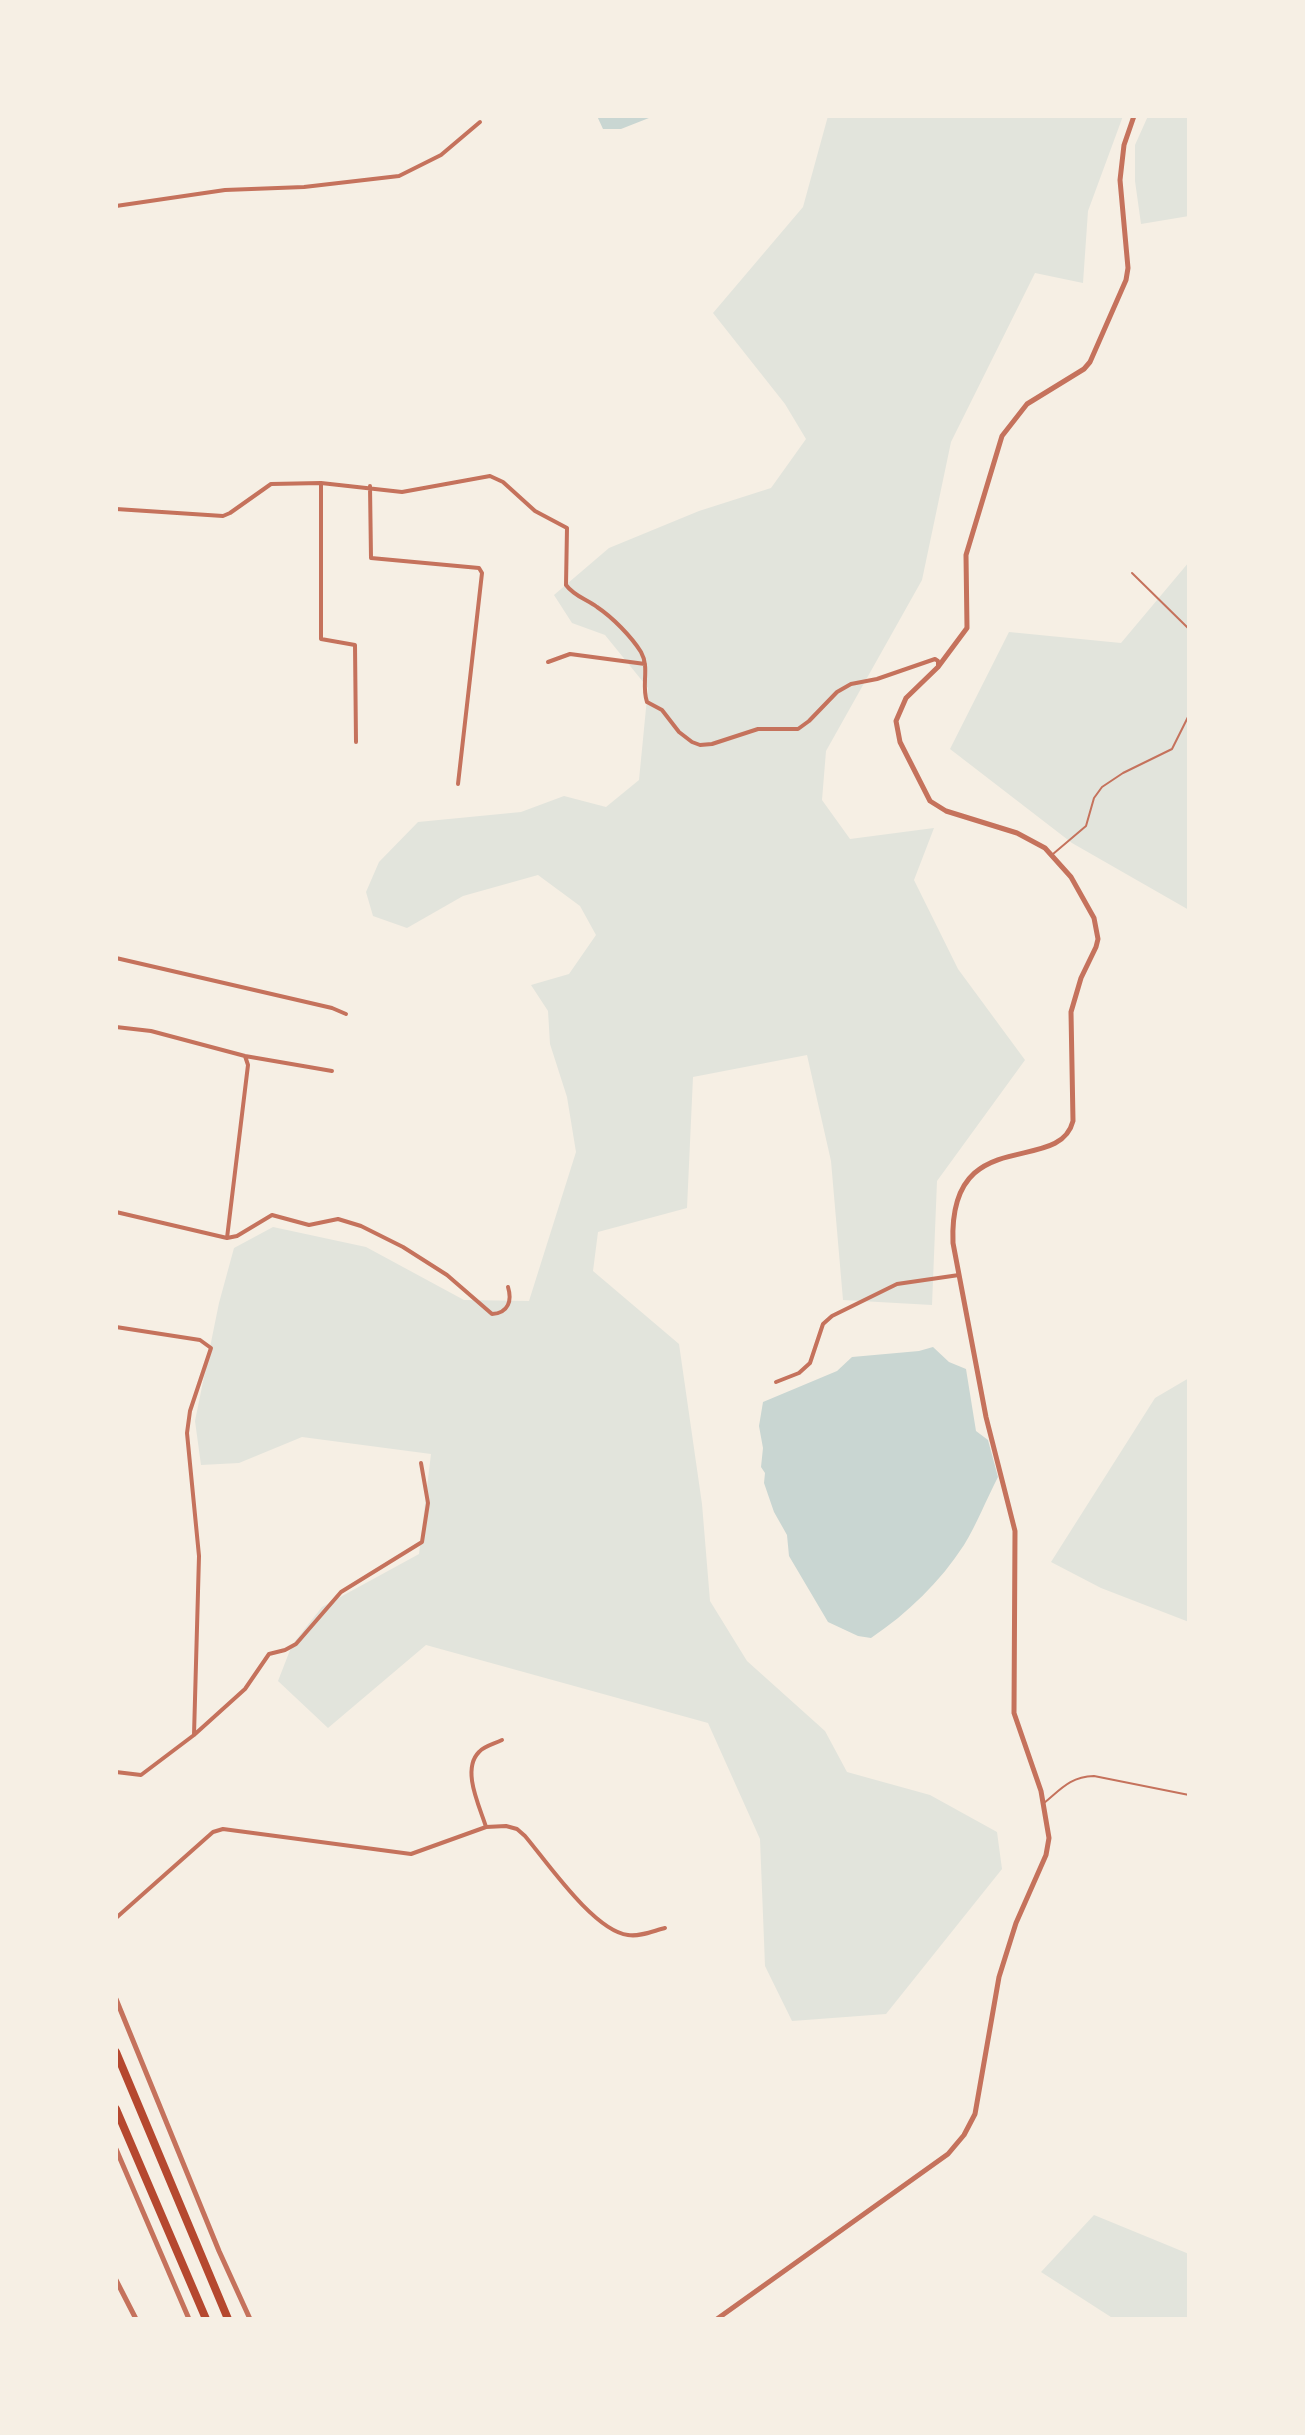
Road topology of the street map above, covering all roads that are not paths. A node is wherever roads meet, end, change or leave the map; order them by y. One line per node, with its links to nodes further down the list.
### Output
1 (1134, 116): 11 (street)
2 (480, 122): 3 (street)
3 (116, 206)
4 (321, 483): 5 (street); 6 (street); 13 (street)
5 (370, 486): 10 (street); 14 (street)
6 (116, 509)
7 (1132, 573): 8 (lane)
8 (1189, 629)
9 (548, 662): 10 (street)
10 (645, 664): 11 (street)
11 (938, 667): 15 (street)
12 (1189, 715): 15 (lane)
13 (356, 742)
14 (458, 784)
15 (1052, 854): 23 (street)
16 (116, 958): 17 (street)
17 (346, 1014)
18 (116, 1027): 19 (street)
19 (245, 1056): 20 (street); 22 (street)
20 (332, 1071)
21 (116, 1212): 22 (street)
22 (227, 1238): 24 (street)
23 (959, 1275): 26 (street); 32 (street)
24 (508, 1287)
25 (116, 1327): 28 (street)
26 (776, 1382)
27 (421, 1463): 28 (street)
28 (194, 1735): 30 (street)
29 (502, 1740): 33 (street)
30 (116, 1772)
31 (1189, 1795): 32 (lane)
32 (1043, 1804): 46 (street)
33 (486, 1827): 34 (street); 35 (street)
34 (116, 1918)
35 (665, 1928)
36 (116, 1999): 45 (street)
37 (116, 2052): 44 (highway)
38 (116, 2109): 43 (highway)
39 (116, 2149): 42 (street)
40 (116, 2280): 41 (street)
41 (136, 2319)
42 (189, 2319)
43 (206, 2319)
44 (228, 2319)
45 (250, 2319)
46 (717, 2319)

